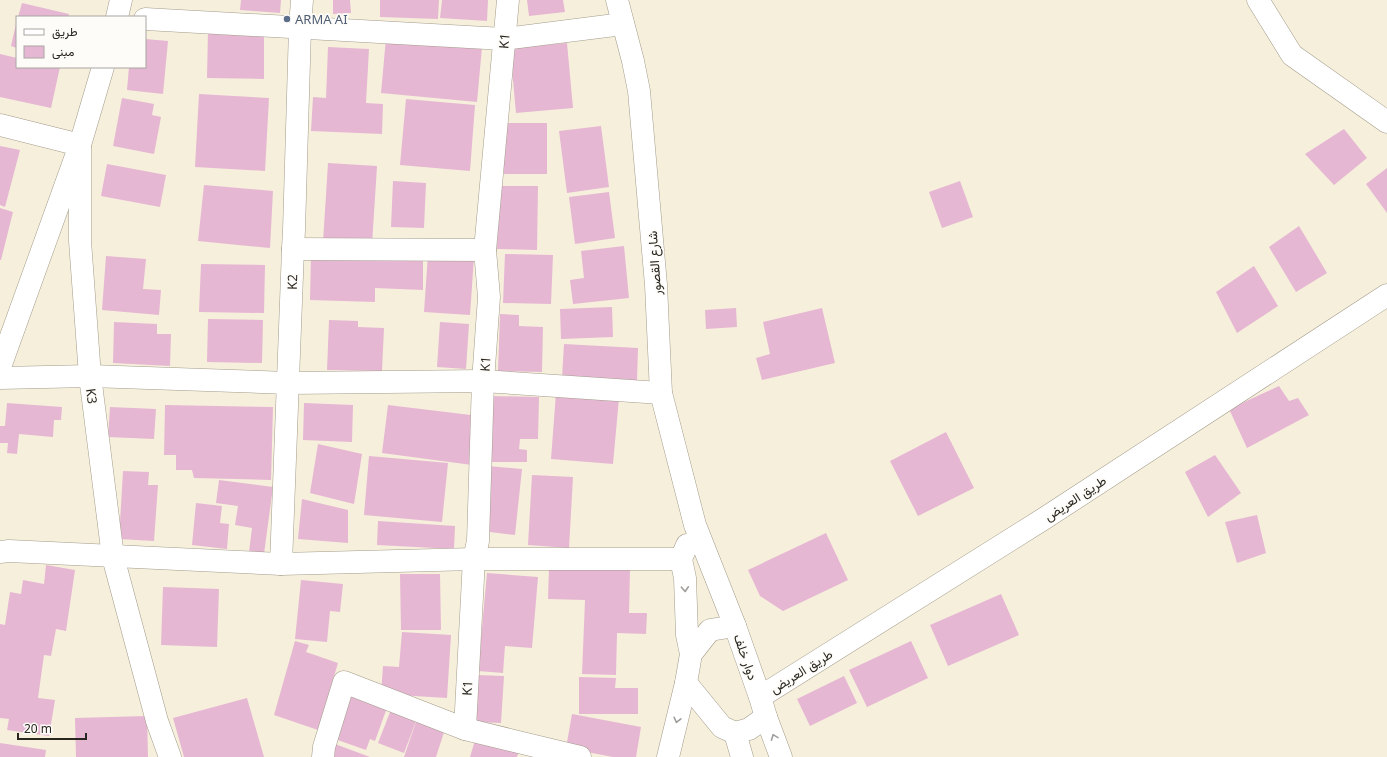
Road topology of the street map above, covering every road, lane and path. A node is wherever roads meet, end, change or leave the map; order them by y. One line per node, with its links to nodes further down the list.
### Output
1 (121, 0): 6 (street)
2 (302, 0): 9 (street, K2)
3 (508, 0): 10 (street, K1)
4 (617, 0): 8 (street, شارع القصور)
5 (1258, 0): 12 (street)
6 (117, 16)
7 (146, 19): 9 (street)
8 (623, 24): 10 (street); 23 (street, شارع القصور)
9 (300, 28): 10 (street); 15 (street, K2)
10 (504, 39): 16 (street, K1)
11 (103, 68): 14 (street, K3)
12 (1387, 122)
13 (0, 125): 14 (street)
14 (80, 145): 18 (street); 19 (street, K3)
15 (293, 249): 16 (street); 22 (street, K2)
16 (485, 250): 21 (street, K1)
17 (1387, 295): 33 (street, طريق العريض)
18 (0, 367)
19 (90, 376): 20 (street); 22 (street); 26 (street, K3)
20 (0, 378)
21 (483, 381): 22 (street); 23 (street); 28 (street, K1)
22 (289, 383): 29 (street, K2)
23 (660, 393): 24 (street, شارع القصور)
24 (695, 525): 27 (street); 30 (street, شارع القصور)
25 (3, 556): 26 (street)
26 (113, 557): 29 (street); 36 (street, K3)
27 (681, 559): 28 (street); 31 (street, one-way to 31)
28 (474, 560): 29 (street); 34 (street, K1)
29 (281, 564)
30 (735, 626): 31 (street, دوار خلف); 33 (street, دوار خلف)
31 (691, 654): 32 (street, دوار خلف)
32 (686, 683): 35 (street); 39 (street, دوار خلف, one-way to 39)
33 (763, 707): 35 (street); 41 (street, دوار خلف, one-way to 33)
34 (465, 729): 37 (street); 38 (street)
35 (735, 733): 40 (street)
36 (170, 757)
37 (323, 757)
38 (580, 757)
39 (668, 757)
40 (742, 757)
41 (781, 757)

